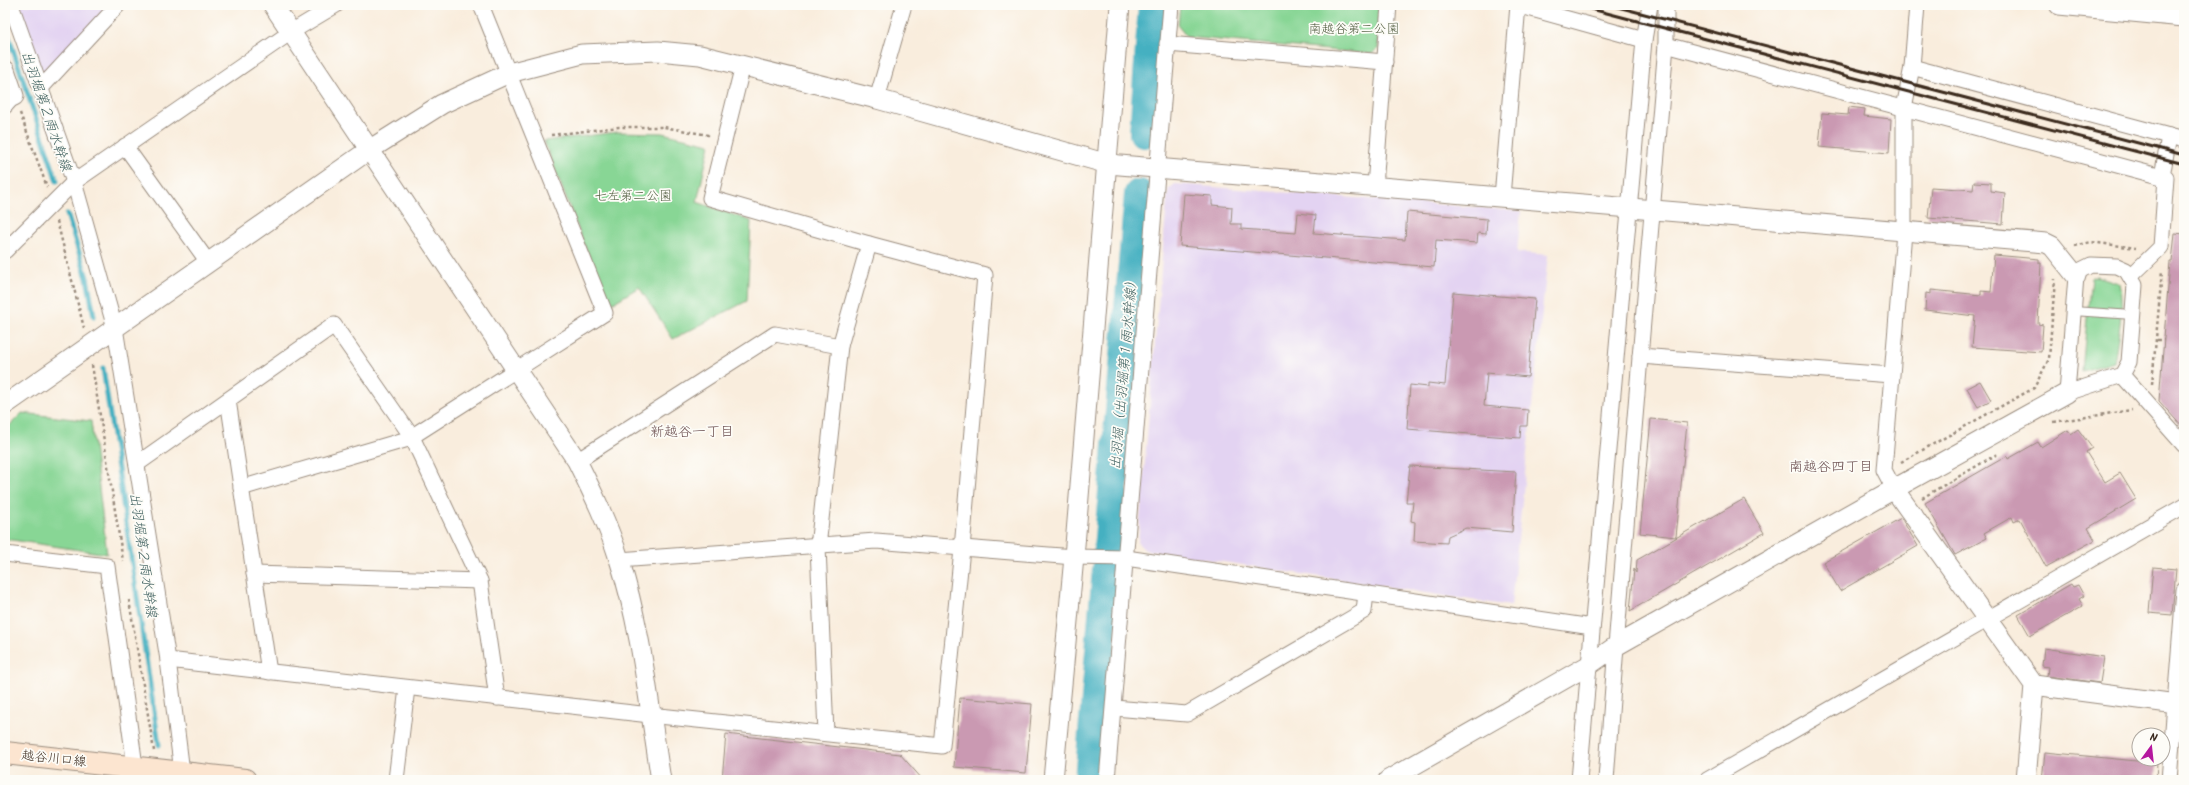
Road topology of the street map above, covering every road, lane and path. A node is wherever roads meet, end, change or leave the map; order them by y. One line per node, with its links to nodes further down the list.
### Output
1 (11, 5): 26 (street)
2 (118, 5): 26 (street)
3 (273, 5): 17 (street)
4 (336, 5): 17 (street)
5 (481, 5): 25 (street)
6 (904, 5): 27 (street)
7 (1120, 5): 36 (street)
8 (1171, 5): 19 (street)
9 (1389, 5): 21 (street)
10 (1517, 5): 18 (street); 41 (street)
11 (1650, 5): 18 (street)
12 (1666, 5): 20 (street)
13 (1917, 5): 23 (street)
14 (2059, 5): 15 (street)
15 (2095, 7): 16 (street)
16 (2184, 17)
17 (291, 32): 34 (street); 35 (street)
18 (1644, 40): 43 (street)
19 (1167, 44): 21 (street); 37 (street)
20 (1666, 44): 29 (street); 44 (street)
21 (1385, 62): 40 (street)
22 (743, 65): 25 (street); 27 (street); 46 (street)
23 (1912, 67): 29 (street); 32 (street)
24 (5, 70): 28 (street)
25 (509, 73): 35 (street); 63 (street)
26 (41, 88): 39 (street)
27 (877, 99): 36 (street)
28 (10, 101): 42 (path)
29 (1904, 108): 38 (street); 45 (street)
30 (710, 127): 31 (path)
31 (550, 135)
32 (2169, 136): 33 (street); 38 (street)
33 (2184, 140)
34 (125, 146): 39 (street); 50 (street)
35 (369, 150): 50 (street); 63 (street)
36 (1108, 164): 37 (street); 85 (street)
37 (1158, 168): 40 (street); 86 (street)
38 (2162, 177): 54 (street)
39 (74, 182): 42 (street); 57 (street)
40 (1375, 186): 41 (street)
41 (1502, 197): 43 (street)
42 (53, 205): 49 (street); 60 (path)
43 (1630, 209): 44 (street); 95 (street)
44 (1652, 211): 45 (street); 62 (street)
45 (1904, 232): 53 (street); 64 (street)
46 (869, 244): 61 (street); 83 (street)
47 (2072, 247): 48 (path)
48 (2137, 248)
49 (5, 251)
50 (208, 262): 57 (street)
51 (2162, 271): 58 (path)
52 (2055, 275): 76 (path)
53 (2076, 276): 54 (street); 55 (street)
54 (2131, 276): 56 (street)
55 (2073, 311): 56 (lane); 67 (street)
56 (2133, 315): 65 (street)
57 (114, 328): 60 (street); 77 (street)
58 (2156, 340): 59 (path); 66 (path)
59 (2164, 340)
60 (89, 346): 68 (street); 88 (path)
61 (840, 346): 75 (street); 82 (street)
62 (1640, 356): 64 (street); 96 (street)
63 (516, 368): 72 (street); 75 (street)
64 (1891, 374): 79 (street)
65 (2122, 375): 67 (street); 73 (street)
66 (2152, 385)
67 (2067, 393): 79 (street)
68 (8, 398)
69 (228, 400): 72 (street); 77 (street); 78 (street)
70 (2137, 410): 71 (path)
71 (2052, 422)
72 (412, 437): 78 (street); 90 (street)
73 (2184, 445)
74 (2004, 450): 80 (path)
75 (577, 461): 87 (street)
76 (1901, 462)
77 (137, 464): 97 (street)
78 (241, 488): 89 (street)
79 (1894, 489): 94 (street); 96 (street)
80 (1919, 500)
81 (2184, 506): 94 (street)
82 (818, 547): 83 (street); 87 (street); 106 (street)
83 (962, 549): 85 (street); 106 (street)
84 (5, 554): 109 (street)
85 (1074, 558): 86 (street); 114 (street)
86 (1126, 558): 92 (street); 104 (street)
87 (619, 560): 105 (street)
88 (124, 566)
89 (254, 574): 90 (street); 99 (street)
90 (480, 581): 102 (street)
91 (2184, 590): 103 (street)
92 (1366, 594): 95 (street); 104 (street)
93 (129, 597): 108 (path)
94 (1986, 620): 100 (street); 119 (street)
95 (1592, 627): 98 (street)
96 (1616, 646): 98 (street); 118 (street)
97 (168, 660): 99 (street); 110 (street)
98 (1589, 665): 116 (street); 117 (street)
99 (269, 672): 101 (street)
100 (2034, 685): 103 (street); 120 (street)
101 (407, 688): 102 (street); 112 (street)
102 (497, 698): 105 (street)
103 (2179, 704): 121 (street)
104 (1114, 708): 115 (street)
105 (650, 715): 106 (street); 113 (street)
106 (826, 733)
107 (5, 753): 109 (main road, 越谷川口線)
108 (157, 770): 109 (main road, 越谷川口線); 110 (main road, 越谷川口線)
109 (136, 774)
110 (183, 776): 111 (main road, 越谷川口線)
111 (245, 780)
112 (396, 780)
113 (661, 780)
114 (1053, 780)
115 (1107, 780)
116 (1388, 780)
117 (1579, 780)
118 (1606, 780)
119 (1707, 780)
120 (2026, 780)
121 (2169, 780)

